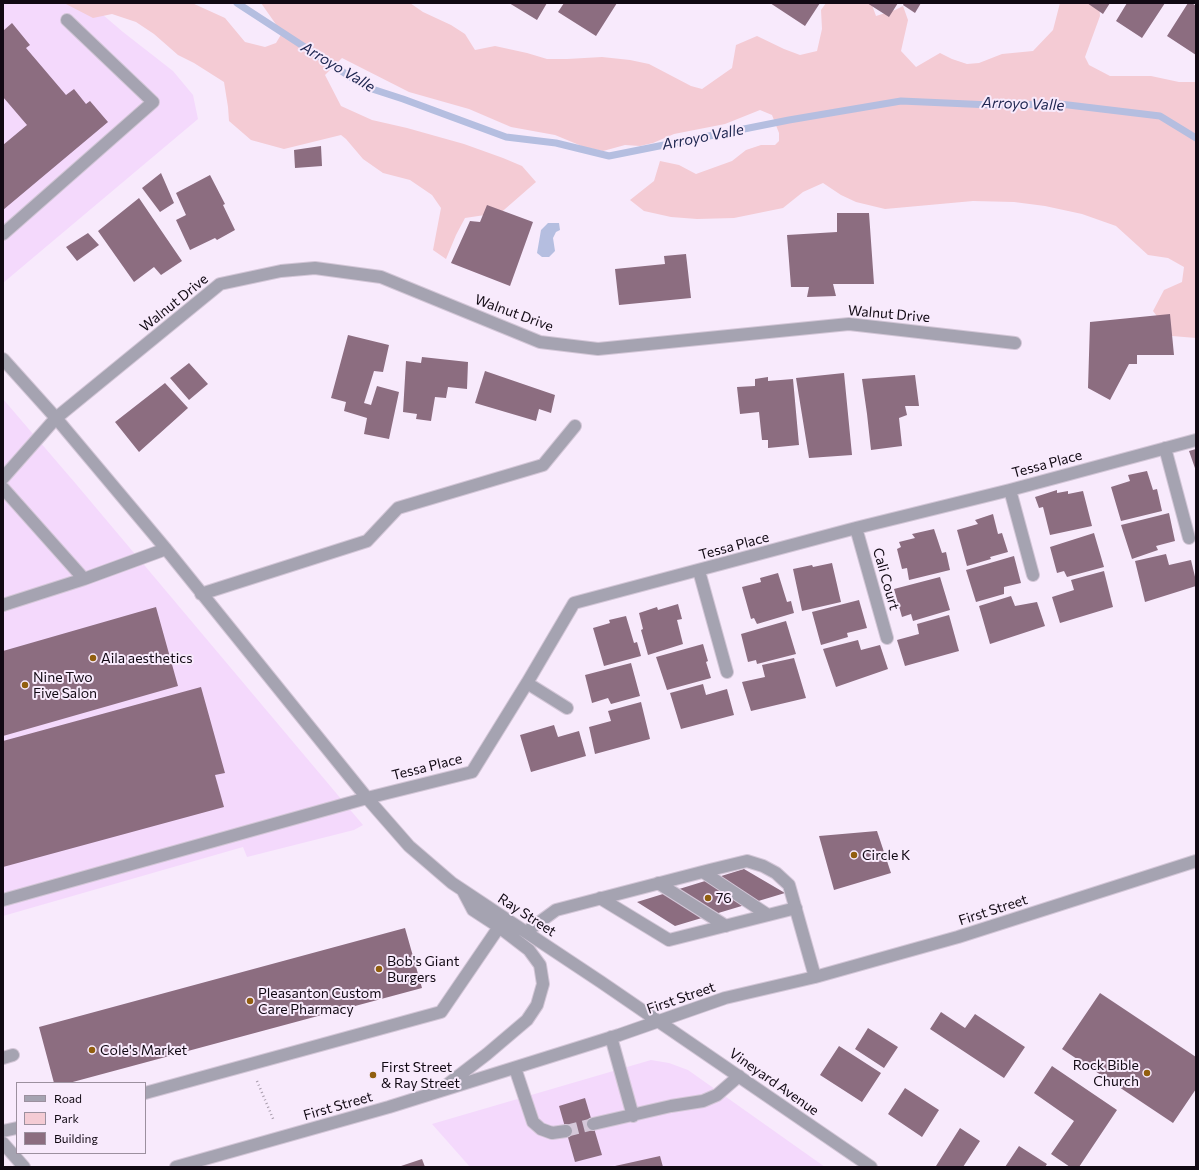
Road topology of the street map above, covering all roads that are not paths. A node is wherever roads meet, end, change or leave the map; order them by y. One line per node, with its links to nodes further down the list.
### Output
1 (67, 20): 2 (street)
2 (3, 234)
3 (1015, 343): 5 (street, Walnut Drive)
4 (3, 359): 5 (street, Ray Street)
5 (56, 418): 9 (street, Walnut Drive); 14 (street, Ray Street)
6 (575, 426): 18 (street)
7 (1196, 440): 8 (street, Tessa Place)
8 (1165, 448): 11 (street, Tessa Place); 13 (street)
9 (3, 478)
10 (3, 488): 17 (street)
11 (1010, 490): 12 (street, Tessa Place); 16 (street)
12 (856, 528): 15 (street, Tessa Place); 20 (street, Cali Court)
13 (1189, 538)
14 (166, 549): 17 (street); 18 (street, Ray Street)
15 (699, 571): 21 (street); 22 (street, Tessa Place)
16 (1033, 575)
17 (84, 579): 19 (street)
18 (201, 594): 24 (street, Ray Street)
19 (3, 605)
20 (887, 638)
21 (727, 672)
22 (527, 683): 23 (street); 24 (street, Tessa Place)
23 (567, 708)
24 (367, 798): 28 (street, Ray Street); 30 (street, Tessa Place)
25 (1196, 860): 36 (street, First Street)
26 (703, 872): 27 (street); 31 (street); 32 (street)
27 (658, 883): 29 (street); 33 (street)
28 (462, 890): 34 (street); 35 (street, Ray Street)
29 (600, 898): 33 (street); 35 (street)
30 (3, 900)
31 (796, 908): 32 (street); 36 (street)
32 (768, 915): 33 (street)
33 (726, 926)
34 (499, 927): 41 (street); 42 (street)
35 (526, 932): 37 (street, Ray Street)
36 (816, 977): 37 (street, First Street)
37 (660, 1022): 38 (street, First Street); 40 (street, Vineyard Avenue)
38 (611, 1037): 39 (street, First Street); 43 (street)
39 (515, 1068): 41 (street, First Street); 47 (street)
40 (739, 1076): 43 (street); 51 (street, Vineyard Avenue)
41 (439, 1091): 50 (street, First Street)
42 (146, 1093)
43 (633, 1116): 44 (street)
44 (593, 1124)
45 (16, 1128): 46 (street)
46 (3, 1131)
47 (566, 1131)
48 (3, 1143): 49 (street)
49 (24, 1167)
50 (176, 1167)
51 (871, 1167)

